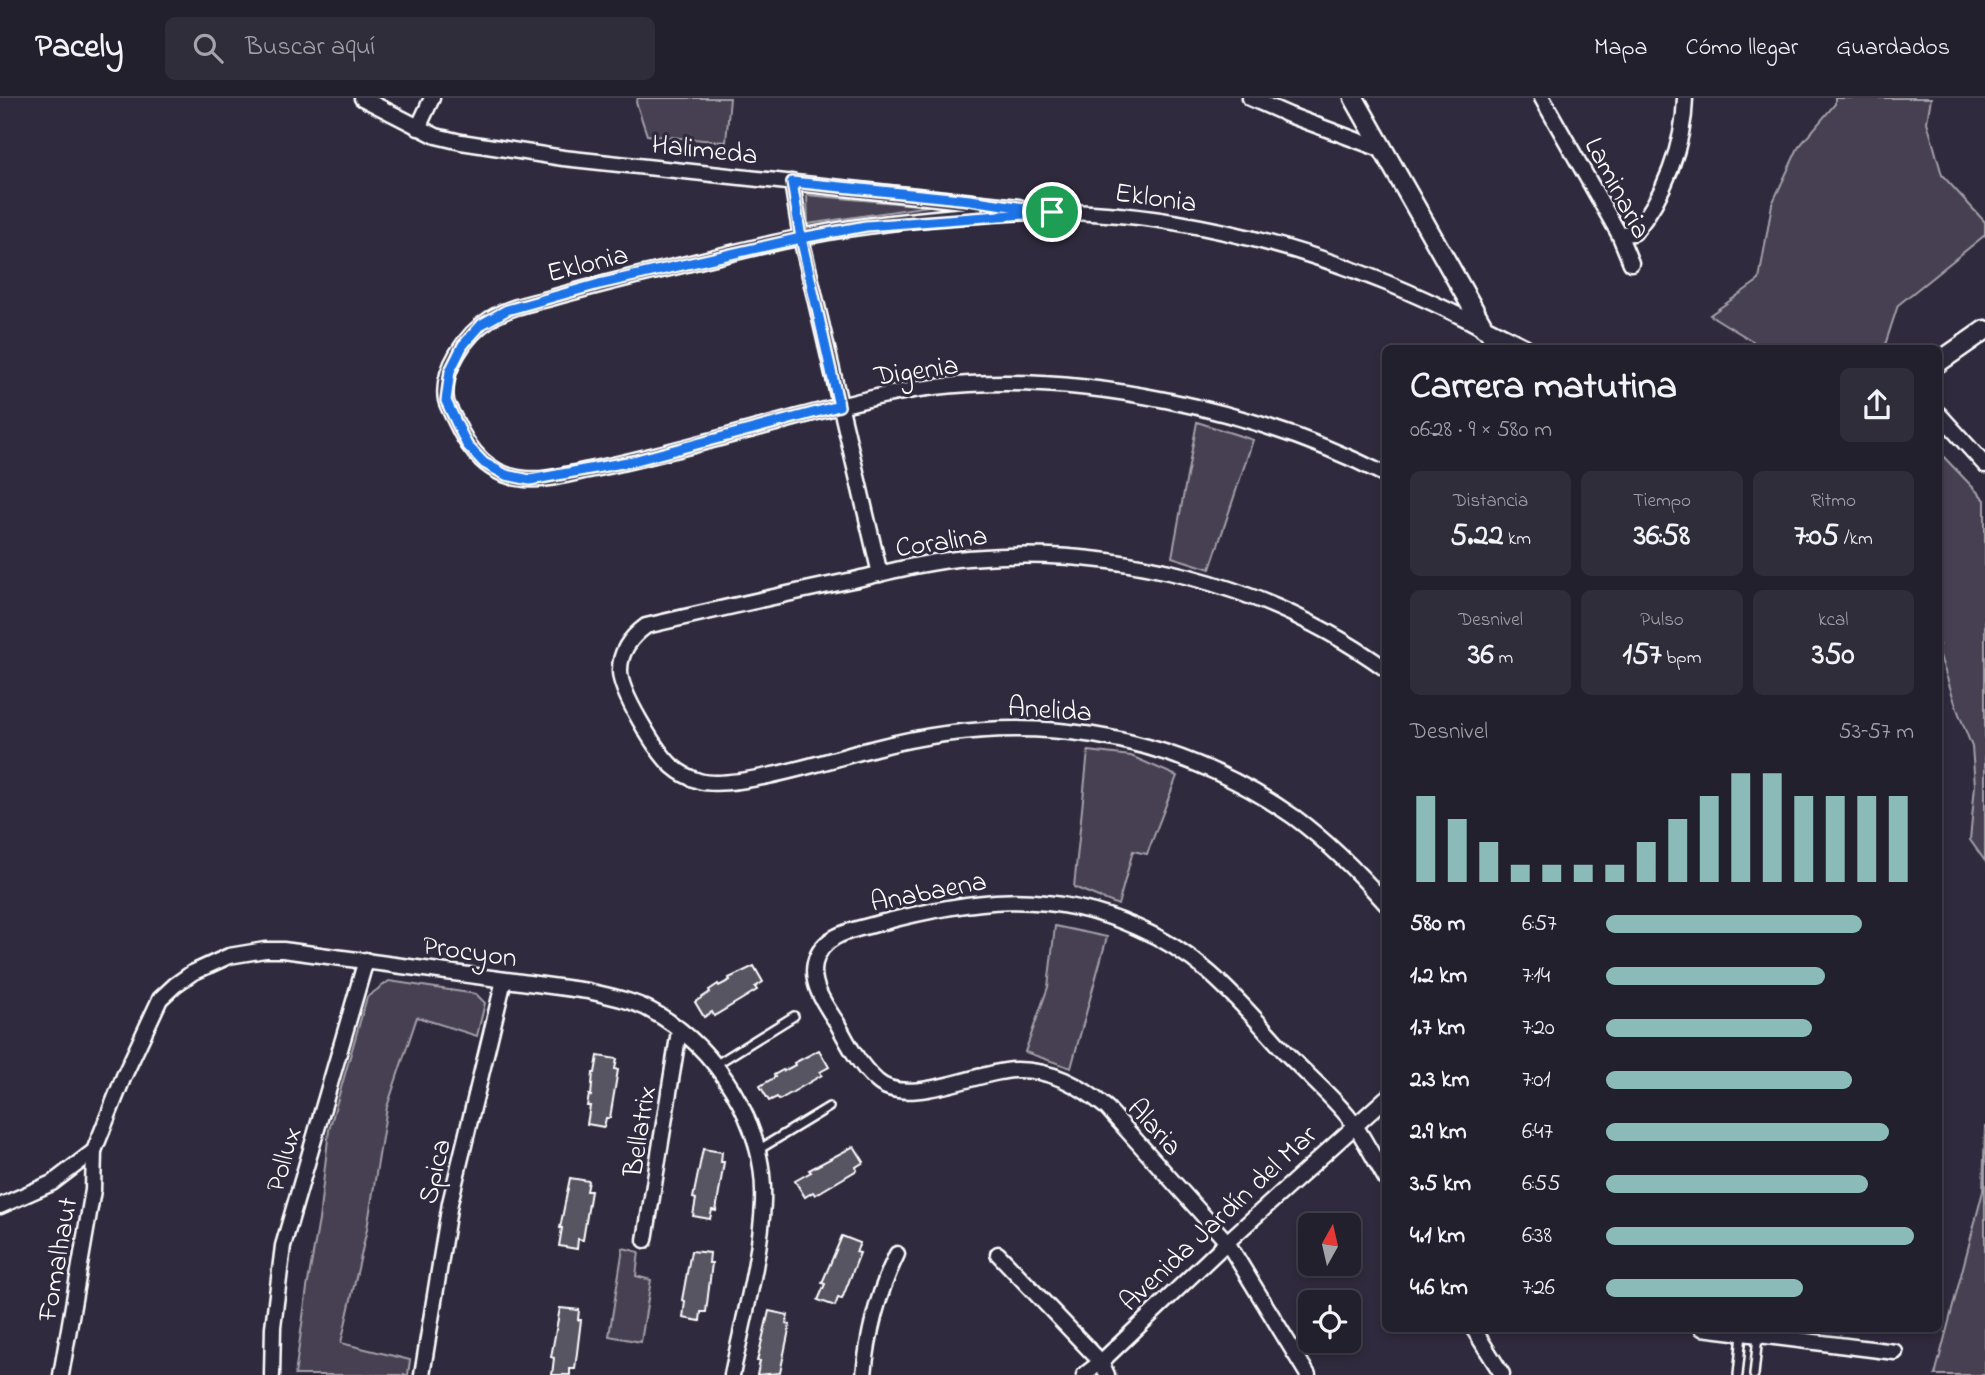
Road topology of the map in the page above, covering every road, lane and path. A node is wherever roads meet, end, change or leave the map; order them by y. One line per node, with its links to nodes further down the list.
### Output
1 (362, 98): 7 (street, Halimeda)
2 (432, 98): 7 (street)
3 (1250, 98): 8 (street)
4 (1354, 98): 8 (street)
5 (1542, 98): 11 (street, Laminaria)
6 (1685, 98): 11 (street)
7 (418, 128): 9 (street, Halimeda)
8 (1382, 150): 14 (street)
9 (792, 182): 10 (street, Halimeda); 12 (street)
10 (1052, 212): 12 (street, Eklonia); 14 (street, Eklonia)
11 (1619, 234): 13 (street, Laminaria)
12 (801, 238): 19 (street, Eklonia); 20 (street)
13 (1632, 263)
14 (1484, 328): 16 (street); 17 (street, Eklonia)
15 (1985, 330): 18 (street)
16 (1493, 345)
17 (1518, 345)
18 (1942, 360)
19 (446, 401): 20 (street, Digenia)
20 (839, 406): 23 (street, Digenia); 24 (street)
21 (1942, 417): 22 (street)
22 (1985, 465)
23 (1382, 473)
24 (880, 574): 25 (street, Coralina); 26 (street, Coralina)
25 (1382, 667)
26 (669, 763): 27 (street, Anelida)
27 (1382, 900)
28 (366, 960): 29 (street, Procyon); 38 (street, Procyon); 53 (street, Pollux)
29 (504, 980): 31 (street, Procyon); 54 (street, Spica)
30 (794, 1016): 32 (lane)
31 (679, 1031): 32 (street, Procyon); 41 (street, Bellatrix)
32 (715, 1065): 37 (street, Procyon)
33 (879, 1083): 36 (street, Anabaena); 42 (street, Alaria)
34 (1382, 1101): 36 (street, Avenida Jardín del Mar)
35 (829, 1107): 37 (lane)
36 (1355, 1125): 39 (street, Anabaena); 42 (street, Avenida Jardín del Mar)
37 (758, 1150): 55 (street, Procyon)
38 (94, 1151): 40 (street); 52 (street, Fomalhaut)
39 (1382, 1172)
40 (0, 1206)
41 (645, 1240)
42 (1227, 1242): 50 (street, Avenida Jardín del Mar); 58 (street, Alaria)
43 (897, 1254): 56 (street)
44 (998, 1254): 50 (street)
45 (1476, 1332): 51 (street)
46 (1729, 1332): 47 (street)
47 (1742, 1334): 48 (street); 59 (lane)
48 (1758, 1336): 49 (street); 60 (lane)
49 (1895, 1352)
50 (1104, 1369): 57 (street, Avenida Jardín del Mar)
51 (1502, 1374)
52 (61, 1375)
53 (272, 1375)
54 (422, 1375)
55 (732, 1375)
56 (864, 1375)
57 (1084, 1375)
58 (1308, 1375)
59 (1738, 1375)
60 (1754, 1375)

